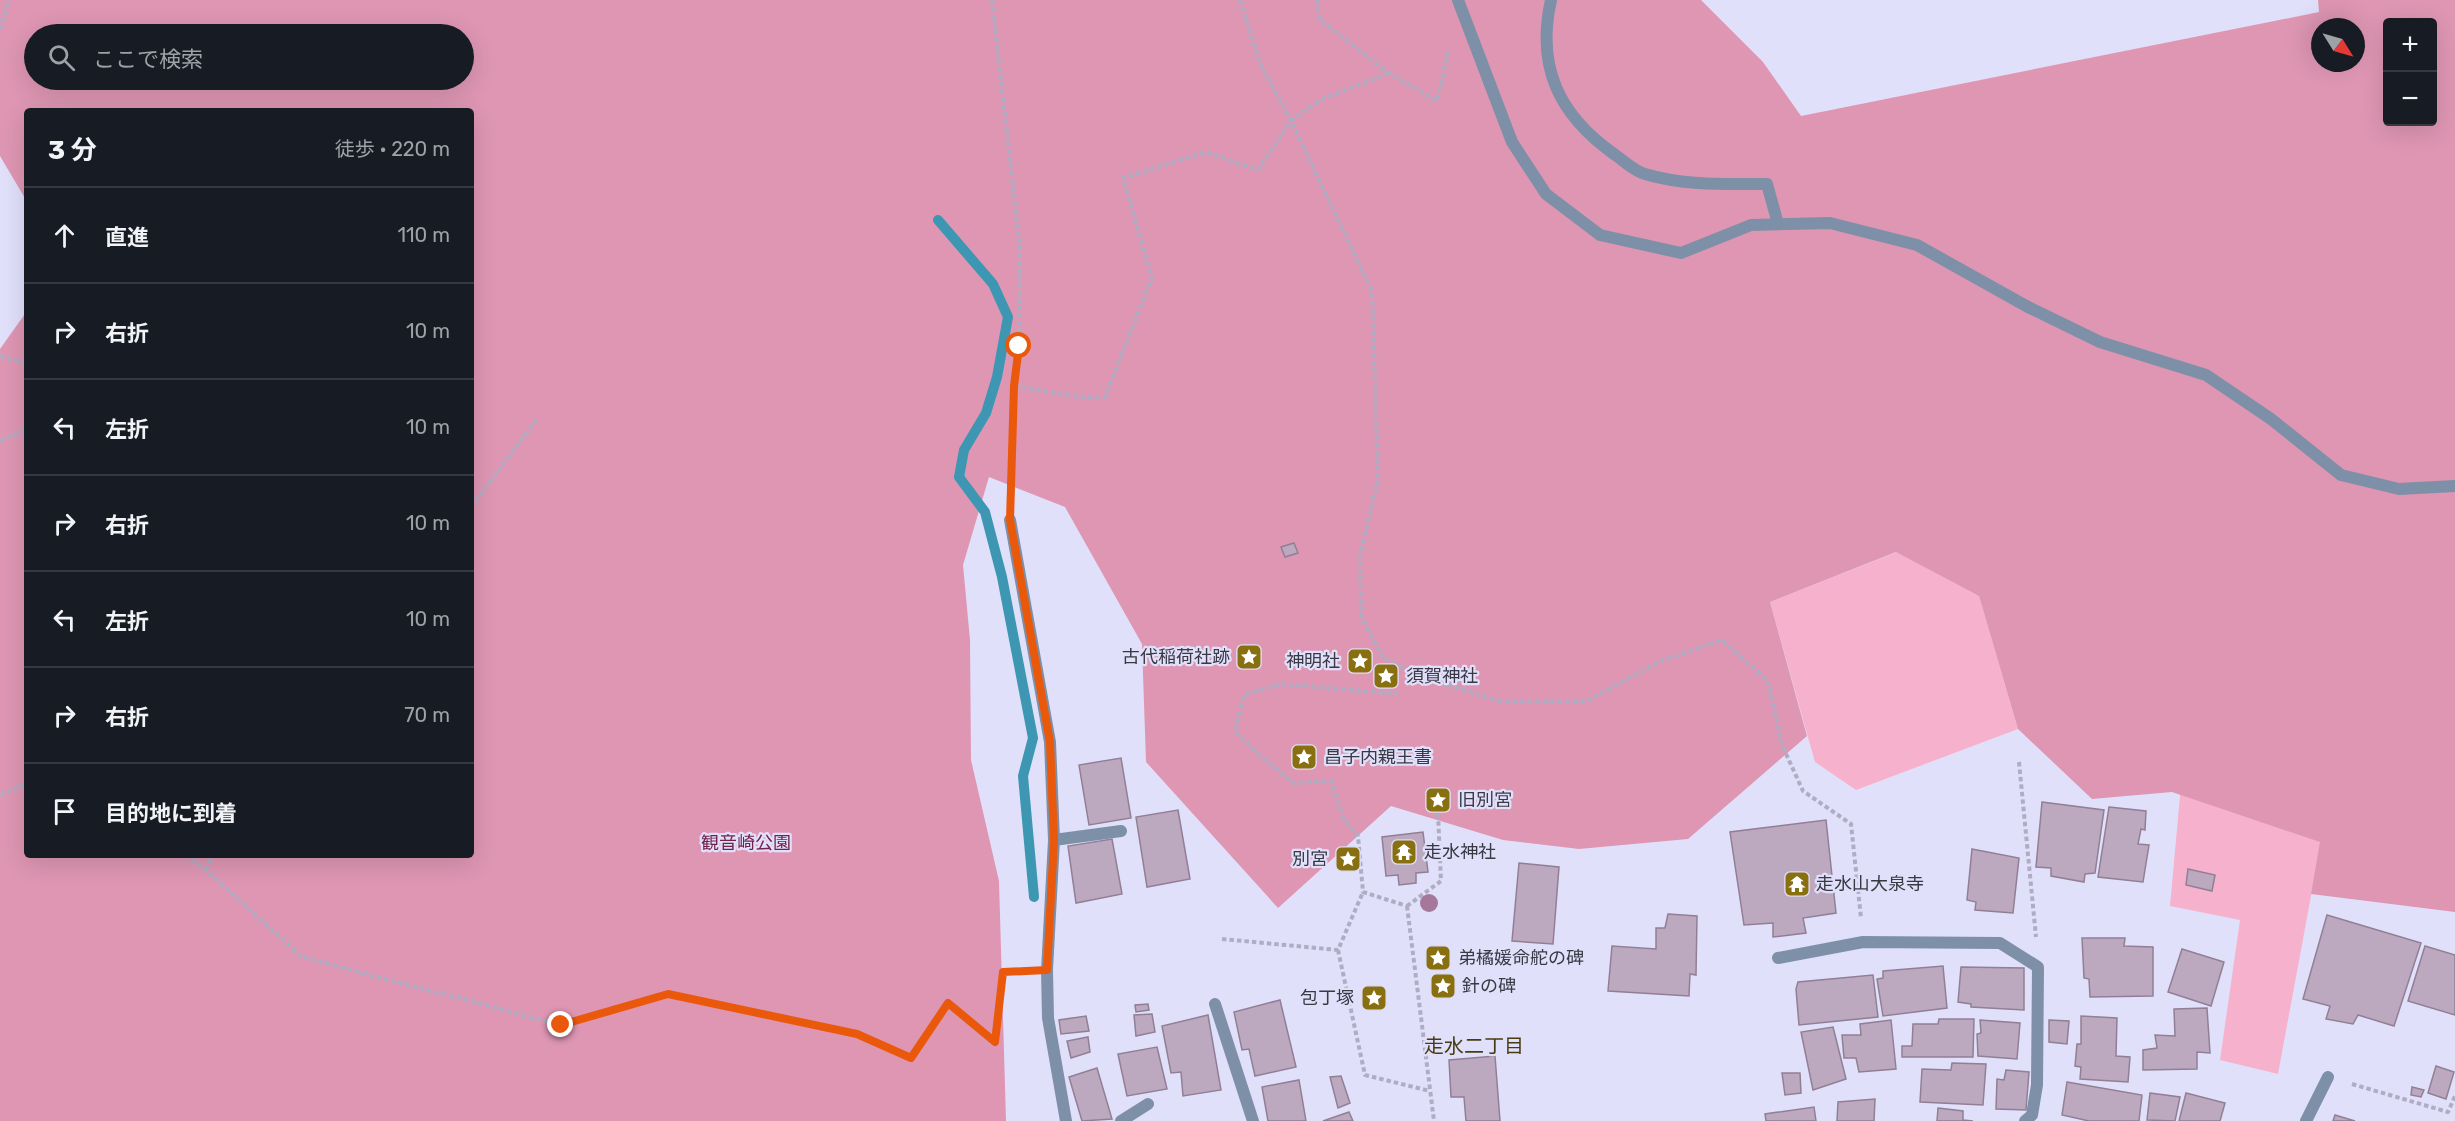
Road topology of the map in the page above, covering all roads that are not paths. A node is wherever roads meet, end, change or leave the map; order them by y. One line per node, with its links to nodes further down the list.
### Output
1 (1551, 0): 3 (street)
2 (1458, 3): 3 (street)
3 (1778, 225): 4 (street)
4 (2455, 486)
5 (1010, 520): 7 (street)
6 (1121, 831): 7 (street)
7 (1054, 840): 12 (street)
8 (1778, 958): 15 (street)
9 (1215, 1004): 14 (street)
10 (2328, 1077): 16 (street)
11 (1148, 1104): 13 (street)
12 (1066, 1121)
13 (1121, 1121)
14 (1252, 1121)
15 (2025, 1121)
16 (2306, 1121)

